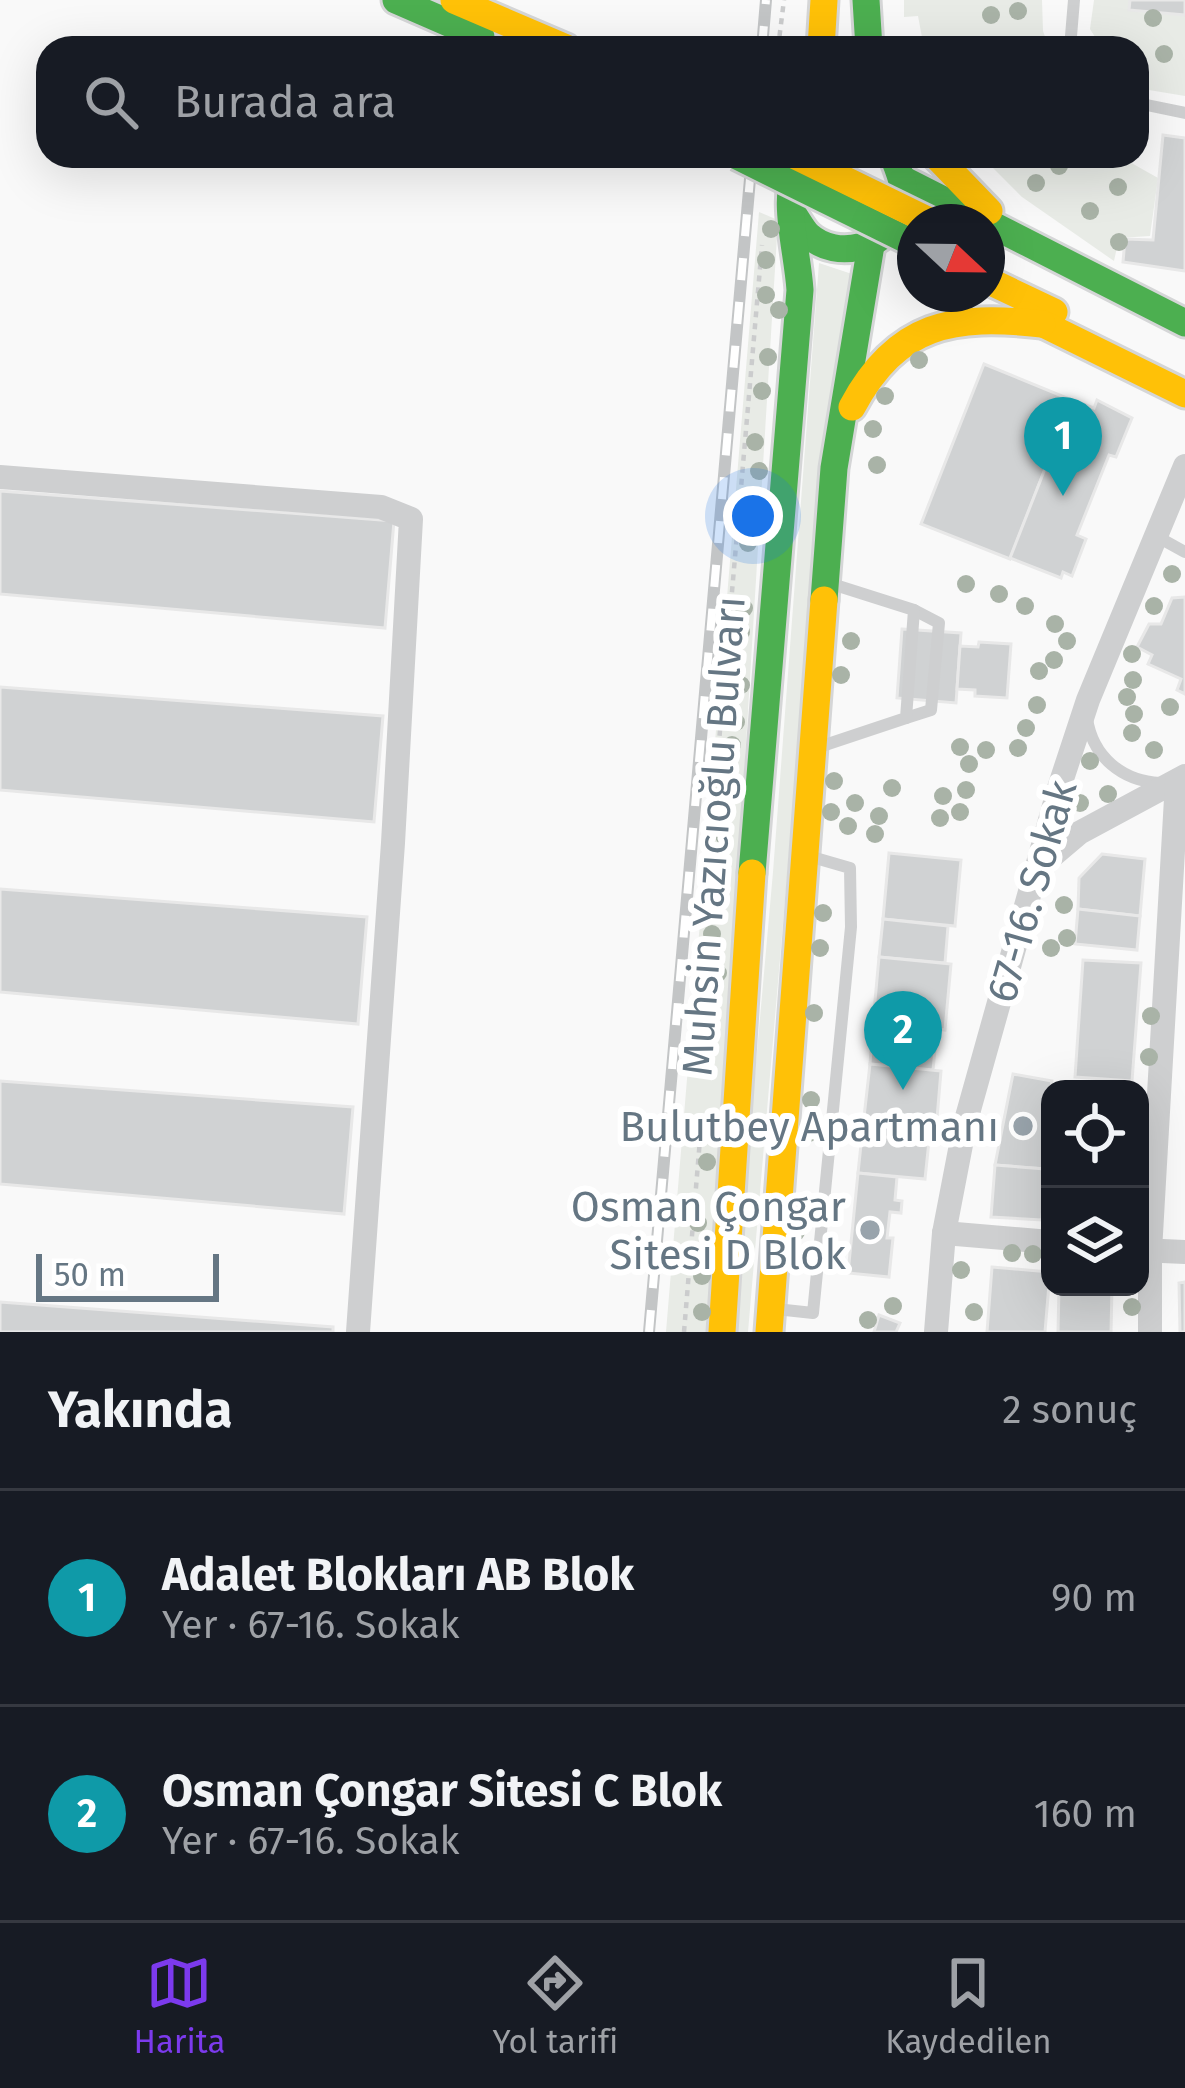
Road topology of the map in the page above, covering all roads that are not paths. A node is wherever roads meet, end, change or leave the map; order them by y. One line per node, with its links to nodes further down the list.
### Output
1 (396, 0): 6 (main road)
2 (454, 0): 7 (main road)
3 (824, 0): 8 (main road)
4 (866, 0): 9 (main road)
5 (1074, 0): 10 (lane)
6 (478, 36)
7 (538, 36)
8 (821, 36)
9 (869, 36)
10 (1071, 36)
11 (1149, 106): 12 (lane)
12 (1185, 113)
13 (761, 168): 20 (main road, bridge)
14 (794, 168): 18 (main road, Muhsin Yazıcıoğlu Bulvarı)
15 (818, 168): 19 (main road, bridge)
16 (898, 168): 21 (main road); 22 (main road)
17 (947, 168): 22 (main road)
18 (789, 203): 21 (main road); 53 (main road, Muhsin Yazıcıoğlu Bulvarı)
19 (897, 206)
20 (897, 235)
21 (876, 242): 23 (main road); 33 (main road)
22 (1030, 243): 27 (main road)
23 (897, 251)
24 (1005, 258): 29 (main road)
25 (1005, 289): 30 (main road)
26 (1005, 305): 28 (main road)
27 (1185, 322)
28 (1042, 324): 31 (main road); 33 (main road)
29 (1185, 346)
30 (1185, 377)
31 (1185, 394)
32 (1185, 466): 35 (street, 67-16. Sokak)
33 (834, 468): 37 (main road)
34 (0, 477): 52 (street)
35 (1156, 536): 36 (lane); 39 (street, 67-16. Sokak)
36 (1185, 552)
37 (825, 582): 38 (lane); 41 (main road)
38 (914, 610): 40 (lane); 40 (lane)
39 (1088, 700): 42 (lane); 44 (street, 67-16. Sokak)
40 (906, 718): 41 (lane)
41 (812, 748): 43 (main road)
42 (1181, 778): 44 (street); 45 (street)
43 (805, 855): 51 (main road); 51 (lane)
44 (1036, 871): 46 (street, 67-16. Sokak)
45 (1149, 1198)
46 (944, 1232): 47 (street); 54 (street, 67-16. Sokak)
47 (1041, 1241)
48 (1149, 1251): 49 (street)
49 (1185, 1252)
50 (1148, 1296): 55 (street)
51 (770, 1320)
52 (358, 1332)
53 (722, 1332)
54 (936, 1332)
55 (1150, 1332)

